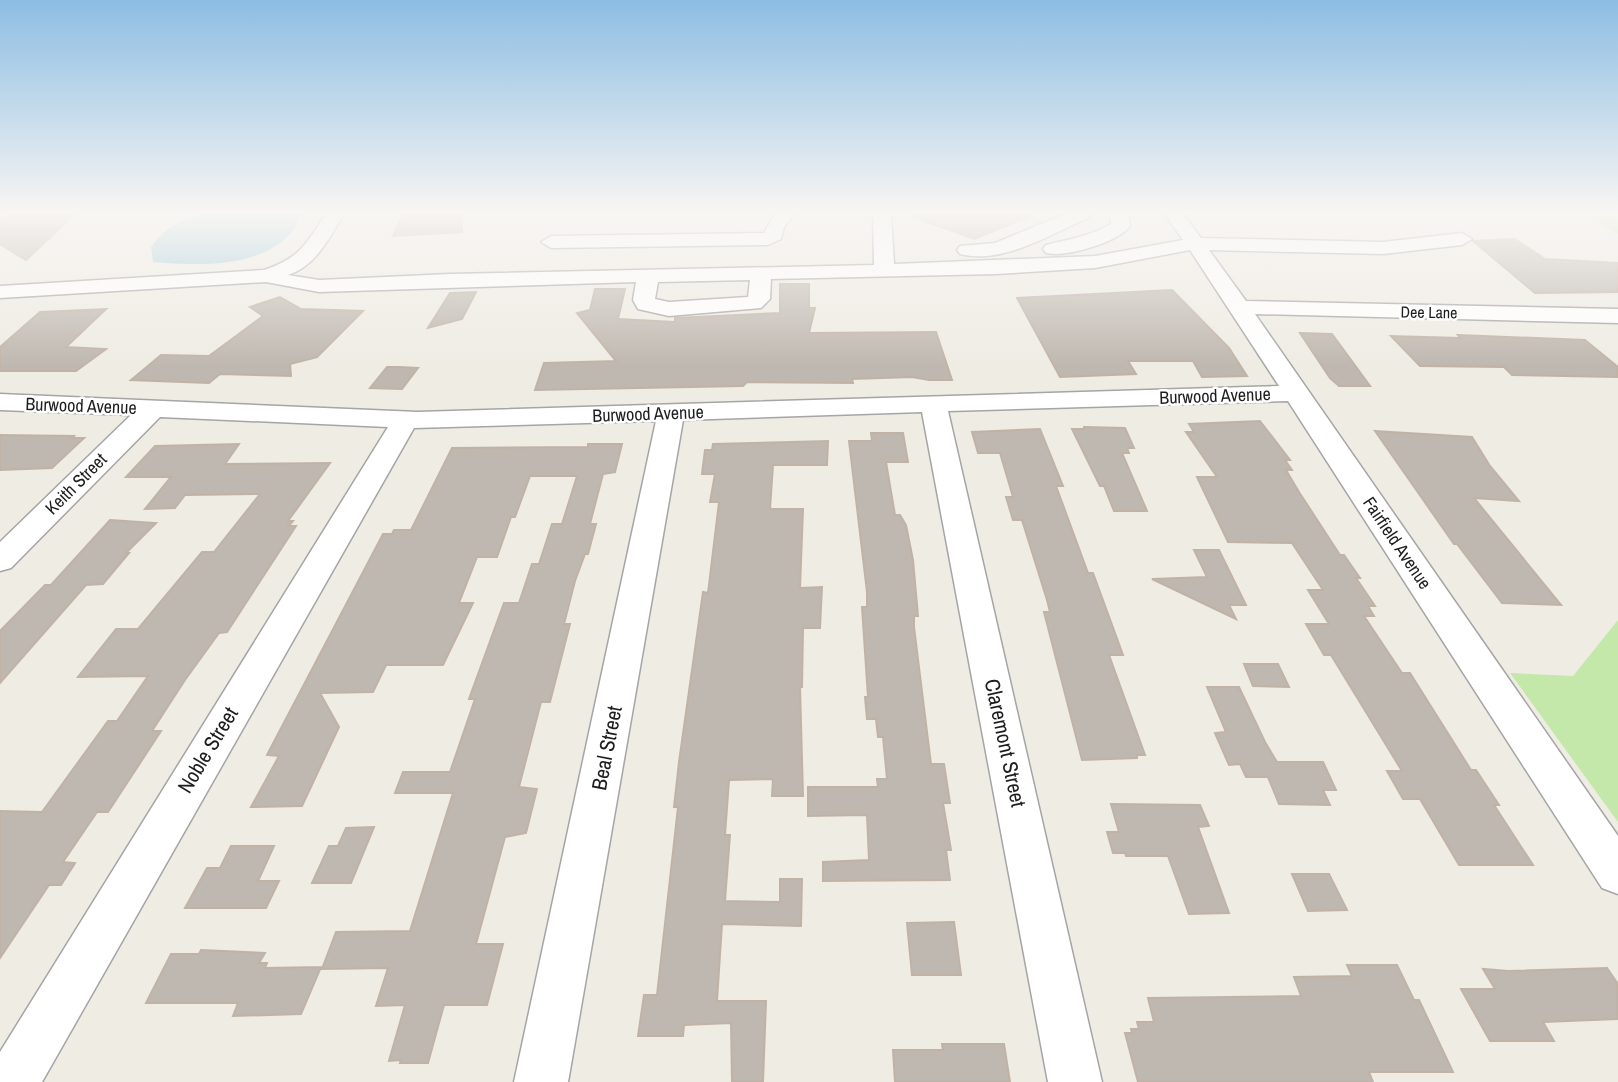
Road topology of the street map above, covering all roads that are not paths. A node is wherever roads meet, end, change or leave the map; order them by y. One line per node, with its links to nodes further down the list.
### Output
1 (297, 264): 7 (street)
2 (884, 264): 9 (street)
3 (1072, 264): 6 (street)
4 (1078, 264): 15 (street)
5 (1208, 264): 19 (street, Fairfield Avenue)
6 (1055, 266): 8 (street)
7 (294, 267): 11 (street); 14 (street)
8 (996, 268): 9 (street); 17 (street)
9 (885, 270): 10 (street)
10 (761, 273): 12 (street); 12 (street)
11 (266, 276): 16 (street); 18 (street)
12 (648, 276): 13 (street)
13 (450, 280): 14 (street); 16 (street)
14 (369, 282): 16 (street)
15 (1093, 283)
16 (319, 286)
17 (1017, 287)
18 (0, 292)
19 (1239, 307): 20 (street, Dee Lane); 21 (street, Fairfield Avenue)
20 (1618, 316)
21 (1296, 393): 23 (street, Burwood Avenue); 28 (street, Fairfield Avenue)
22 (0, 402): 24 (street, Burwood Avenue)
23 (934, 405): 25 (street, Burwood Avenue); 31 (street, Claremont Street)
24 (153, 409): 26 (street, Burwood Avenue); 27 (street, Keith Street)
25 (671, 414): 26 (street, Burwood Avenue); 30 (street, Beal Street)
26 (406, 419): 29 (street, Noble Street)
27 (0, 560)
28 (1618, 873)
29 (12, 1082)
30 (541, 1082)
31 (1075, 1082)

